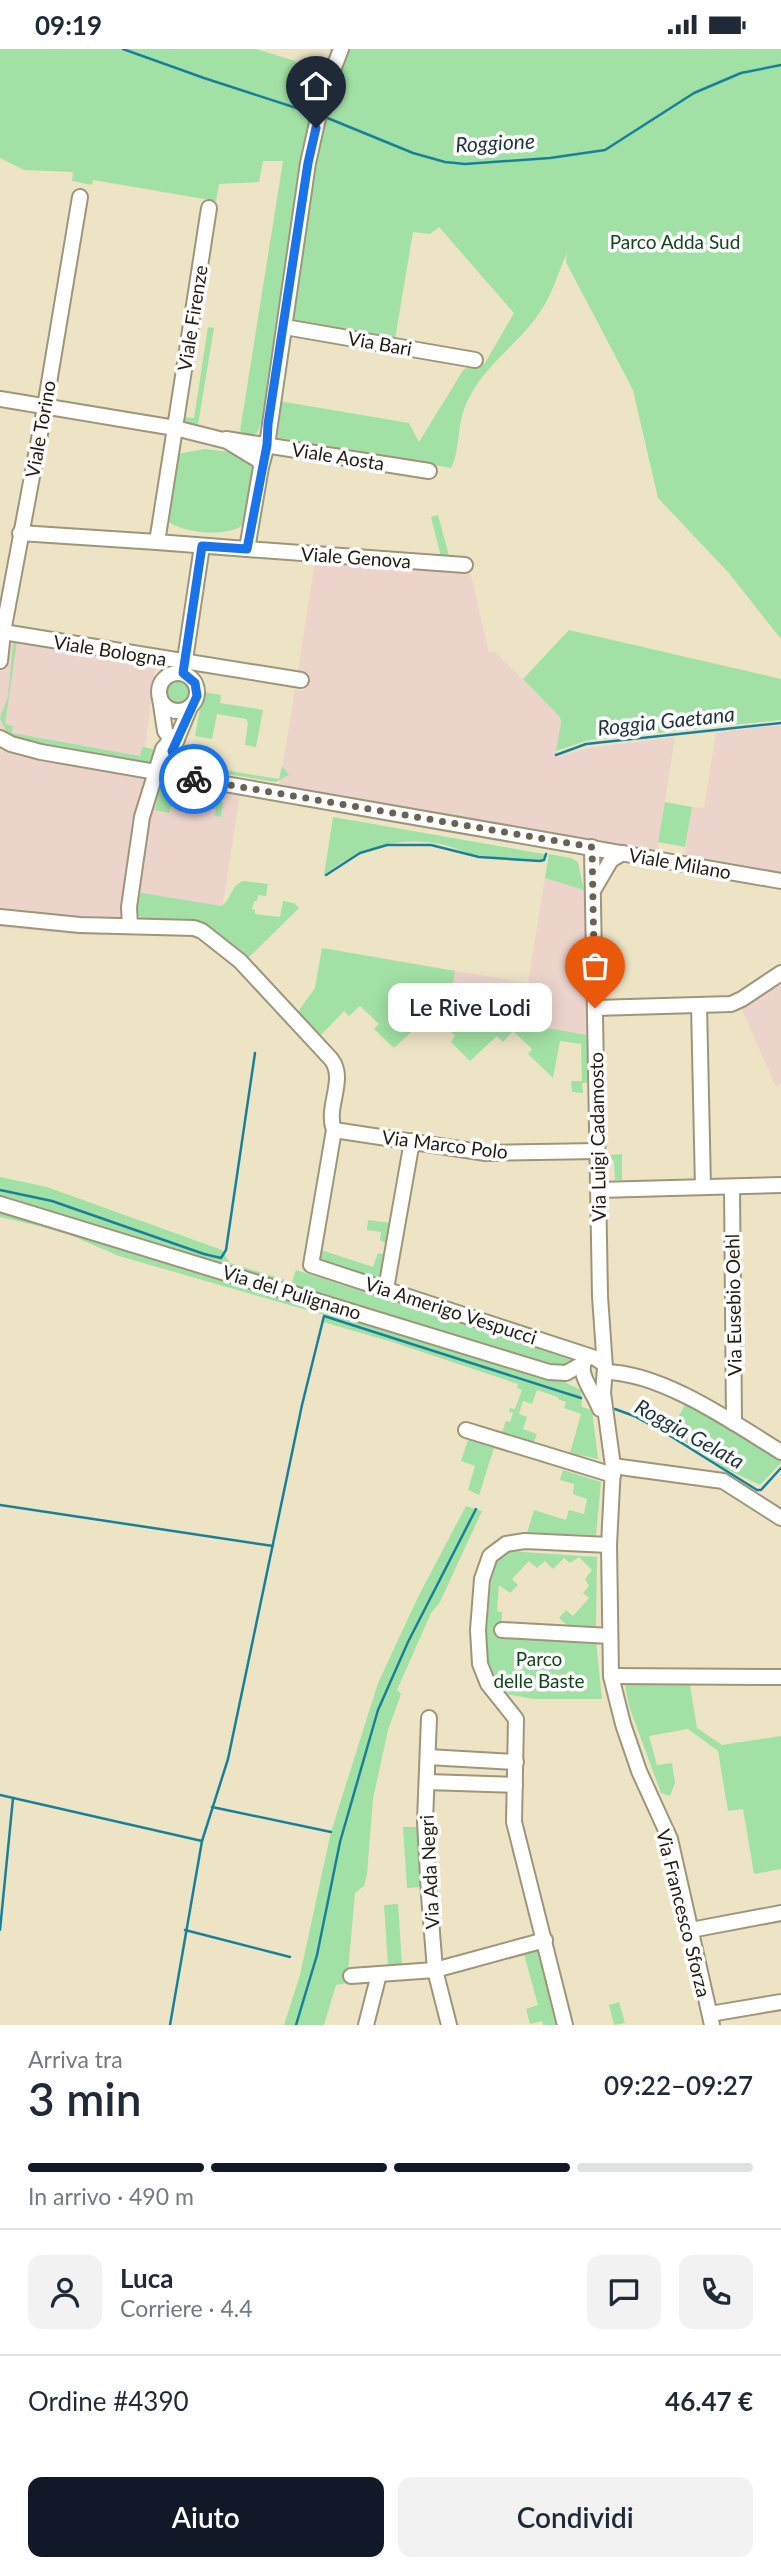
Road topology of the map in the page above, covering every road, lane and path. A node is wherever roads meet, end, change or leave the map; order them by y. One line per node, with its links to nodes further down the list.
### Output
1 (341, 49): 4 (street)
2 (80, 197): 7 (street, Viale Torino)
3 (209, 208): 9 (street, Viale Firenze)
4 (285, 327): 5 (street, Via Bari); 8 (street)
5 (475, 360)
6 (0, 399): 7 (street)
7 (45, 407): 9 (street); 15 (street, Viale Torino)
8 (268, 424): 11 (street); 12 (street)
9 (175, 428): 10 (street); 16 (street, Viale Firenze)
10 (221, 439): 11 (street, Viale Aosta); 13 (street)
11 (248, 441): 12 (street, Viale Aosta)
12 (267, 445): 13 (street); 14 (street, Viale Aosta)
13 (261, 467): 18 (street)
14 (429, 471)
15 (20, 533): 16 (street); 20 (street, Viale Torino)
16 (157, 542): 17 (street, Viale Genova)
17 (202, 546): 18 (street, Viale Genova); 22 (street)
18 (247, 549): 19 (street, Viale Genova)
19 (465, 565)
20 (3, 632): 21 (street, Viale Torino); 22 (street, Viale Bologna)
21 (0, 661)
22 (184, 667): 23 (street, Viale Bologna); 24 (street); 25 (street)
23 (301, 680)
24 (160, 697): 25 (street); 27 (street)
25 (190, 706): 27 (street)
26 (0, 738): 29 (street, Viale Milano)
27 (177, 739): 30 (street); 31 (street)
28 (0, 750): 29 (street, Viale Milano)
29 (41, 752): 30 (street, Viale Milano)
30 (156, 772): 31 (street, Viale Milano); 37 (street)
31 (193, 779): 32 (street, Viale Milano)
32 (592, 847): 33 (street, Viale Milano); 35 (street, Via Luigi Cadamosto)
33 (623, 853): 34 (street, Viale Milano); 35 (street, Via Luigi Cadamosto)
34 (781, 881)
35 (593, 894): 40 (street, Via Luigi Cadamosto)
36 (0, 917): 37 (street)
37 (130, 926): 41 (street)
38 (781, 973): 39 (street)
39 (699, 1005): 40 (street); 45 (street)
40 (595, 1008): 43 (street, Via Luigi Cadamosto)
41 (334, 1130): 42 (street, Via Marco Polo); 49 (street, Via Amerigo Vespucci)
42 (412, 1141): 43 (street, Via Marco Polo); 49 (street)
43 (597, 1151): 47 (street, Via Luigi Cadamosto)
44 (781, 1185): 46 (street)
45 (703, 1187): 46 (street); 47 (street)
46 (732, 1187): 51 (street, Via Eusebio Oehl)
47 (598, 1190): 50 (street, Via Luigi Cadamosto)
48 (0, 1204): 50 (street, Via del Pulignano)
49 (386, 1289): 50 (street, Via Amerigo Vespucci)
50 (597, 1367): 51 (street); 53 (street, Via Francesco Sforza); 53 (street, Via Francesco Sforza)
51 (734, 1423): 54 (street)
52 (466, 1430): 55 (street)
53 (609, 1438): 55 (street, Via Francesco Sforza)
54 (781, 1452)
55 (613, 1471): 56 (street); 57 (street, Via Francesco Sforza)
56 (781, 1518)
57 (609, 1545): 59 (street, Via Francesco Sforza); 64 (street)
58 (502, 1630): 59 (street)
59 (610, 1636): 60 (street, Via Francesco Sforza)
60 (611, 1676): 61 (street); 67 (street, Via Francesco Sforza)
61 (781, 1677)
62 (429, 1718): 63 (street, Via Ada Negri)
63 (428, 1757): 64 (street); 65 (street, Via Ada Negri)
64 (516, 1762): 66 (street)
65 (427, 1782): 66 (street); 71 (street, Via Ada Negri)
66 (515, 1785): 70 (street)
67 (652, 1804): 69 (street, Via Francesco Sforza); 75 (street, Via Francesco Sforza)
68 (781, 1913): 69 (street)
69 (691, 1930): 75 (street, Via Francesco Sforza)
70 (544, 1940): 71 (street); 78 (street)
71 (435, 1970): 72 (street); 77 (street, Via Ada Negri)
72 (379, 1974): 73 (street); 76 (street)
73 (352, 1976)
74 (781, 2002): 75 (street)
75 (708, 2021)
76 (366, 2025)
77 (449, 2025)
78 (565, 2025)

